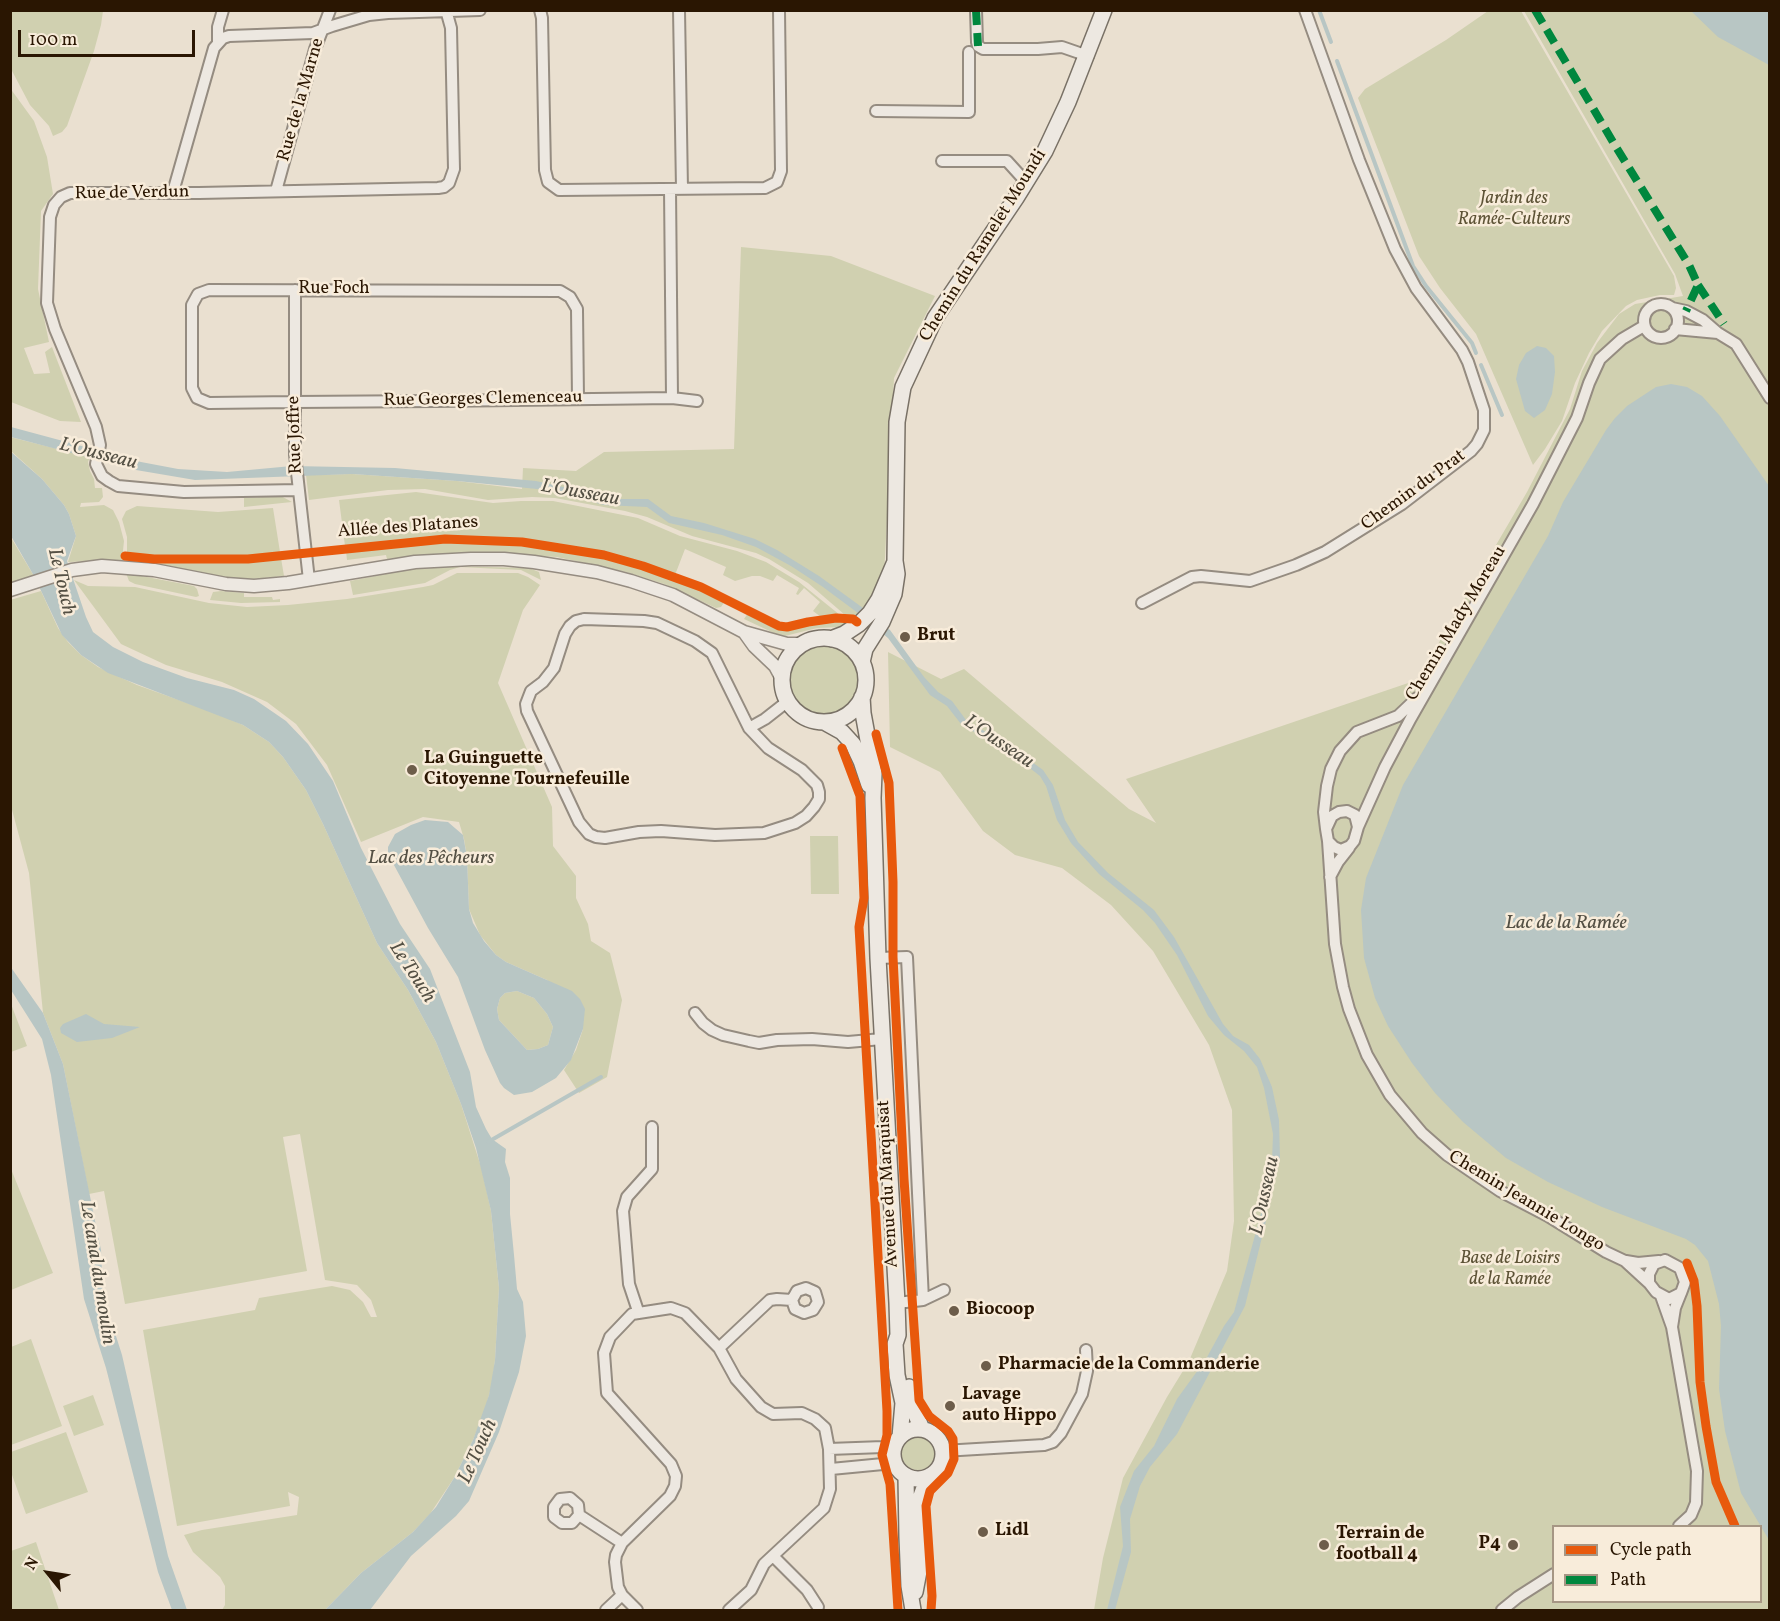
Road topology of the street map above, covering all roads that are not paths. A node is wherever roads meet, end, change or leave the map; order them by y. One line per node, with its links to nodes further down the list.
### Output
1 (223, 10): 12 (street)
2 (330, 10): 11 (street, Rue de la Marne)
3 (480, 10): 10 (street)
4 (540, 10): 18 (street)
5 (679, 10): 18 (street)
6 (779, 10): 18 (street)
7 (976, 10): 13 (street)
8 (1104, 10): 14 (main road, Chemin du Ramelet Moundi)
9 (1305, 10): 35 (street, Chemin du Prat)
10 (446, 11): 11 (street); 19 (street, Rue de Verdun)
11 (322, 30): 12 (street); 19 (street, Rue de la Marne)
12 (218, 42): 20 (street)
13 (974, 49): 14 (street); 15 (street)
14 (1088, 56): 17 (main road, Chemin du Ramelet Moundi)
15 (876, 111)
16 (942, 161): 17 (street)
17 (1026, 182): 36 (main road, Chemin du Ramelet Moundi)
18 (676, 189): 26 (street)
19 (276, 191): 20 (street, Rue de Verdun)
20 (173, 192): 31 (street, Rue de Verdun)
21 (295, 290): 28 (street, Rue Foch); 30 (street, Rue Joffre); 30 (street, Rue Foch)
22 (1672, 308): 23 (street); 24 (street); 25 (street)
23 (1644, 326): 24 (street); 32 (street, Chemin Mady Moreau)
24 (1675, 329): 25 (street)
25 (1718, 333): 27 (street)
26 (672, 398): 28 (street, Rue Georges Clemenceau); 29 (street, Rue Georges Clemenceau)
27 (1770, 398)
28 (578, 399): 30 (street, Rue Georges Clemenceau)
29 (697, 401)
30 (295, 402): 31 (street, Rue Joffre)
31 (299, 490): 33 (street, Rue Joffre)
32 (1536, 494): 47 (street, Chemin Mady Moreau); 48 (street, Chemin Mady Moreau)
33 (309, 580): 34 (street, Allée des Platanes); 37 (street, Allée des Platanes)
34 (10, 590)
35 (1142, 603)
36 (873, 622): 38 (main road); 40 (main road, Chemin du Ramelet Moundi)
37 (744, 632): 39 (street, Allée des Platanes); 41 (street, Allée des Platanes)
38 (831, 639): 39 (main road); 40 (main road)
39 (801, 644): 41 (main road)
40 (862, 662): 42 (main road)
41 (782, 679): 43 (main road)
42 (862, 697): 44 (main road); 46 (main road, Avenue du Marquisat)
43 (788, 701): 44 (main road); 45 (street)
44 (824, 722): 46 (main road, Avenue du Marquisat)
45 (749, 728): 45 (street)
46 (873, 798): 52 (main road, Avenue du Marquisat)
47 (1359, 827): 48 (street); 50 (street)
48 (1326, 829): 49 (street)
49 (1328, 841): 50 (street); 51 (street, Chemin Jeannie Longo)
50 (1350, 846): 51 (street)
51 (1330, 878): 56 (street, Chemin Jeannie Longo)
52 (878, 958): 54 (main road, Avenue du Marquisat); 63 (street)
53 (695, 1013): 54 (street)
54 (882, 1040): 64 (main road, Avenue du Marquisat)
55 (652, 1127): 65 (street)
56 (1625, 1261): 57 (street, Chemin Jeannie Longo); 58 (street, Chemin Jeannie Longo)
57 (1659, 1261): 58 (street); 60 (street)
58 (1649, 1283): 61 (street)
59 (944, 1290): 63 (street)
60 (1681, 1293): 61 (street); 66 (street)
61 (1661, 1296): 66 (street)
62 (792, 1300): 68 (street)
63 (923, 1300): 64 (street)
64 (897, 1304): 67 (main road, Avenue du Marquisat)
65 (638, 1311): 68 (street); 79 (street)
66 (1672, 1327): 78 (street)
67 (898, 1335): 70 (main road, Avenue du Marquisat); 71 (main road, Avenue du Marquisat)
68 (719, 1348): 72 (street)
69 (1086, 1350): 73 (street)
70 (922, 1429): 71 (main road); 73 (main road)
71 (898, 1440): 72 (street); 75 (main road)
72 (829, 1449): 74 (street)
73 (943, 1450): 76 (main road)
74 (831, 1469): 75 (street); 80 (street)
75 (901, 1471): 76 (main road); 83 (main road)
76 (928, 1477): 83 (main road)
77 (579, 1515): 79 (street)
78 (1681, 1525)
79 (622, 1543): 82 (street)
80 (773, 1556): 84 (street); 87 (street)
81 (1552, 1575): 88 (street)
82 (622, 1595): 85 (street); 86 (street)
83 (913, 1606)
84 (818, 1607)
85 (606, 1611)
86 (637, 1611)
87 (729, 1611)
88 (1502, 1611)

